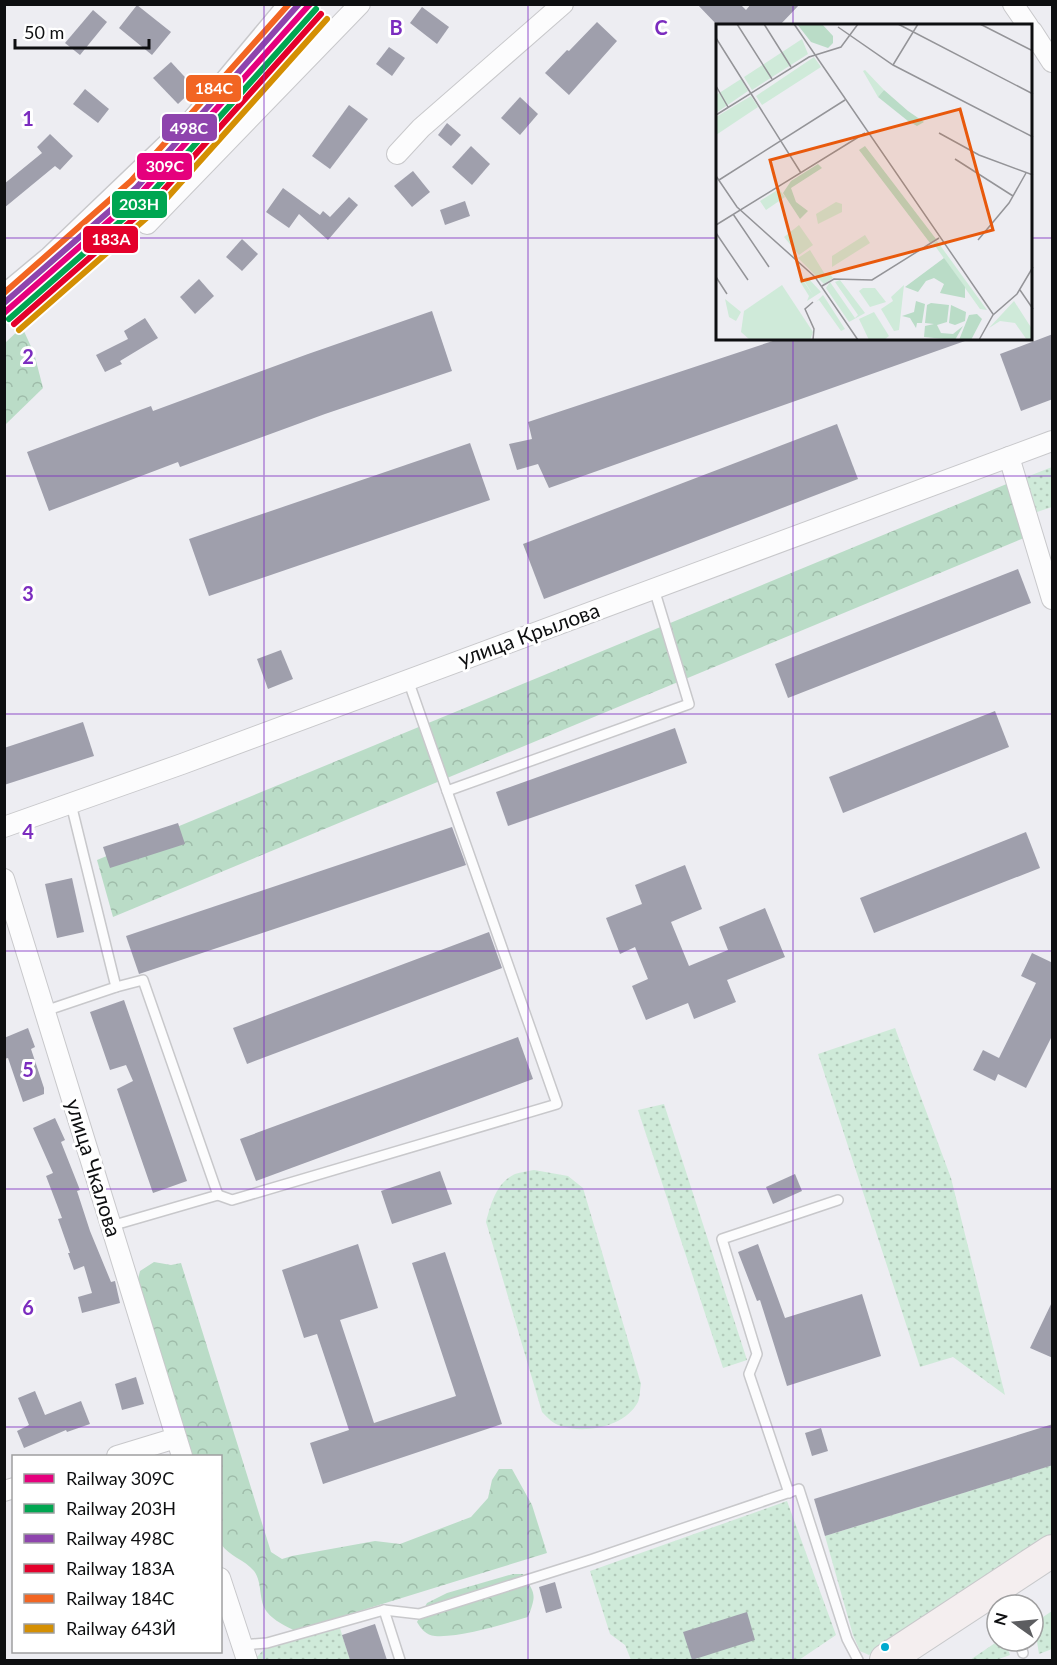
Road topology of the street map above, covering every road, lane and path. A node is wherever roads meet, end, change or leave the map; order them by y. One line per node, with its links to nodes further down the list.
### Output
1 (282, 4): 10 (lane)
2 (360, 4): 9 (street)
3 (563, 4): 8 (street)
4 (1013, 4): 5 (street)
5 (1027, 24)
6 (1033, 32): 7 (street)
7 (1053, 62)
8 (397, 154)
9 (147, 224)
10 (4, 288)
11 (1053, 441): 12 (street, улица Крылова)
12 (1010, 457): 13 (street, улица Крылова); 14 (street)
13 (654, 589): 15 (street, улица Крылова); 16 (lane)
14 (1053, 599)
15 (408, 680): 16 (lane); 17 (street, улица Крылова)
16 (447, 791): 22 (lane)
17 (71, 804): 18 (street, улица Крылова); 20 (lane)
18 (4, 827)
19 (4, 879): 21 (street, улица Чкалова)
20 (116, 987): 21 (lane); 22 (lane)
21 (45, 1011): 24 (street, улица Чкалова)
22 (218, 1195): 24 (lane)
23 (838, 1200): 27 (lane)
24 (111, 1226): 25 (street, улица Чкалова)
25 (179, 1447): 26 (street)
26 (124, 1455)
27 (789, 1492): 30 (lane); 33 (lane)
28 (1053, 1551): 34 (main road)
29 (222, 1584): 31 (street)
30 (384, 1610): 31 (lane); 32 (lane)
31 (244, 1653)
32 (400, 1660)
33 (858, 1660)
34 (886, 1660)

